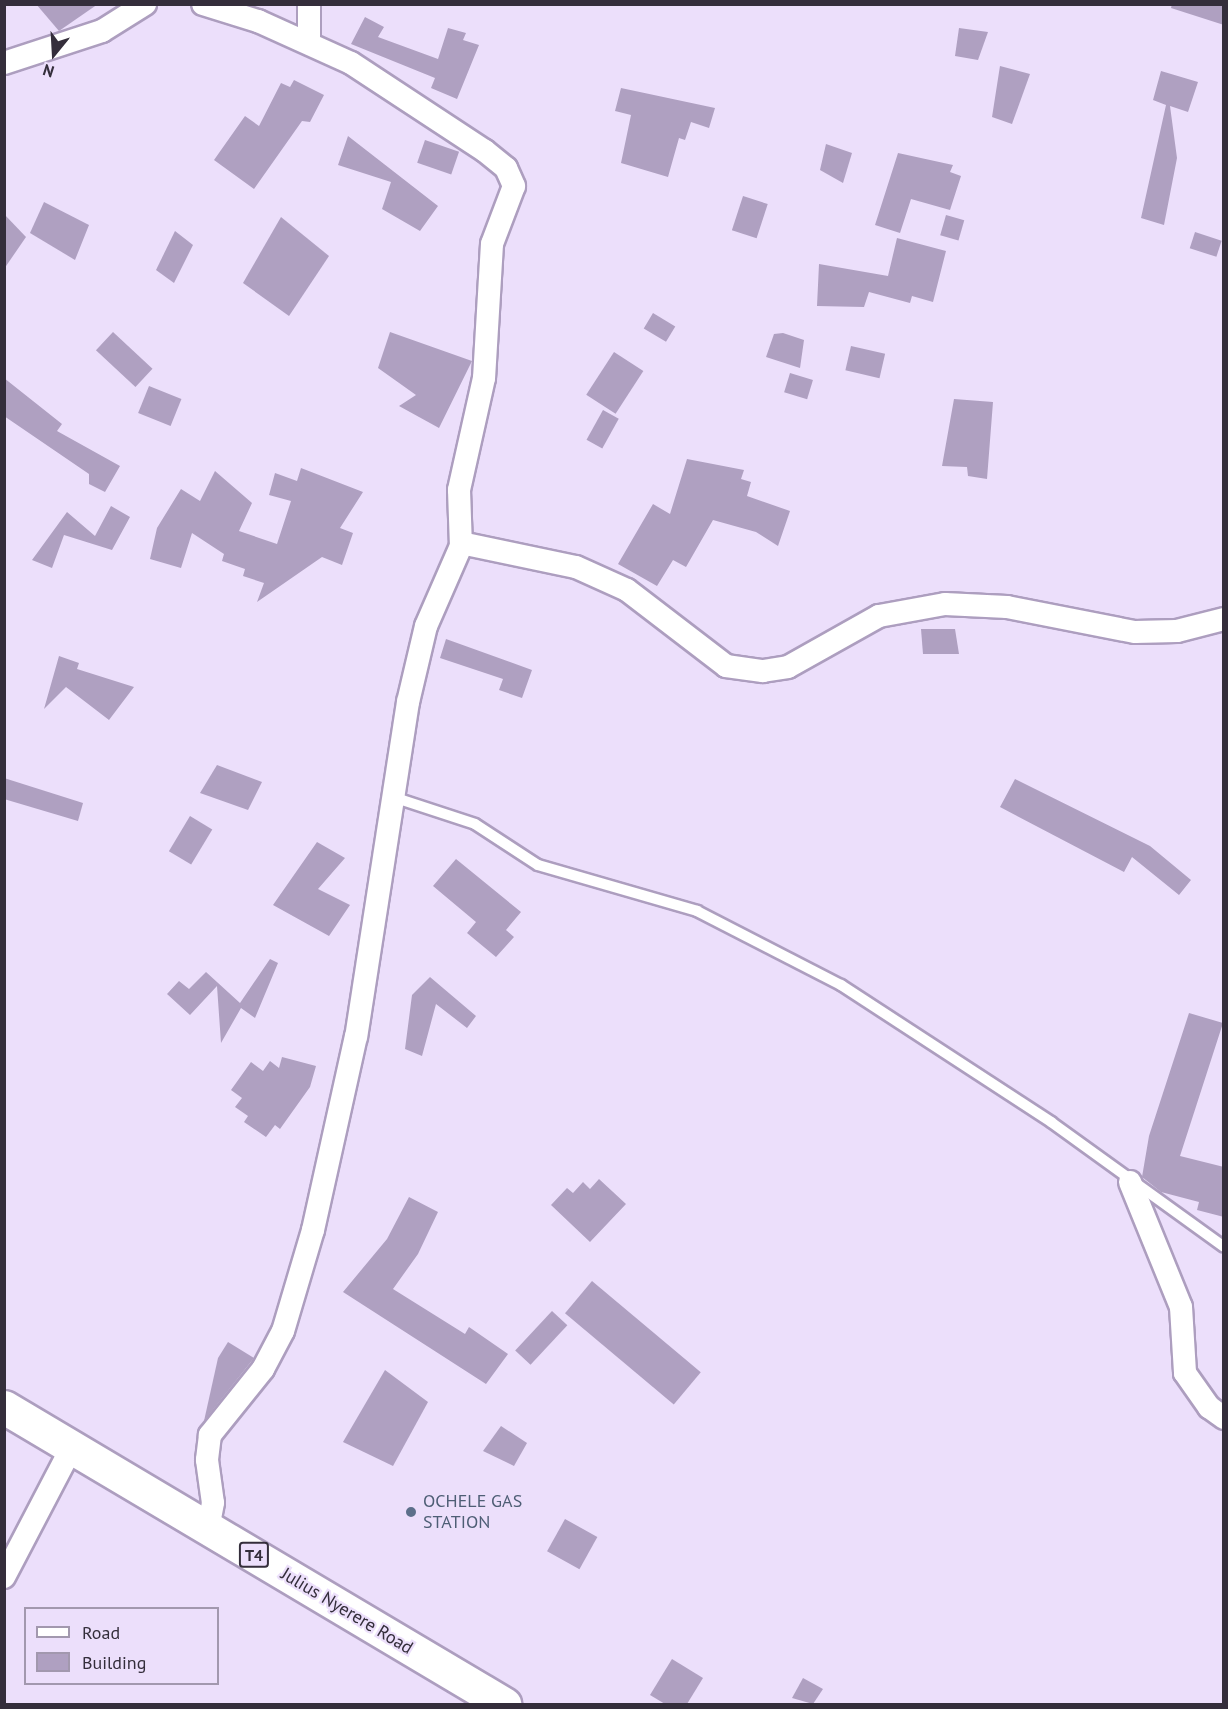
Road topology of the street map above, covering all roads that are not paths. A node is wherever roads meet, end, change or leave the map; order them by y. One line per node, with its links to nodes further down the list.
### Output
1 (146, 4): 5 (street)
2 (203, 4): 4 (street)
3 (309, 4): 4 (street)
4 (309, 42): 6 (street)
5 (4, 63)
6 (460, 543): 7 (street); 8 (street)
7 (1224, 619)
8 (393, 797): 9 (lane); 14 (street)
9 (1130, 1182): 10 (lane); 12 (street)
10 (1224, 1247)
11 (4, 1407): 13 (highway, Julius Nyerere Road / T4)
12 (1224, 1418)
13 (74, 1445): 14 (highway, Julius Nyerere Road / T4); 15 (street)
14 (208, 1528): 16 (highway, Julius Nyerere Road / T4)
15 (4, 1577)
16 (504, 1704)

